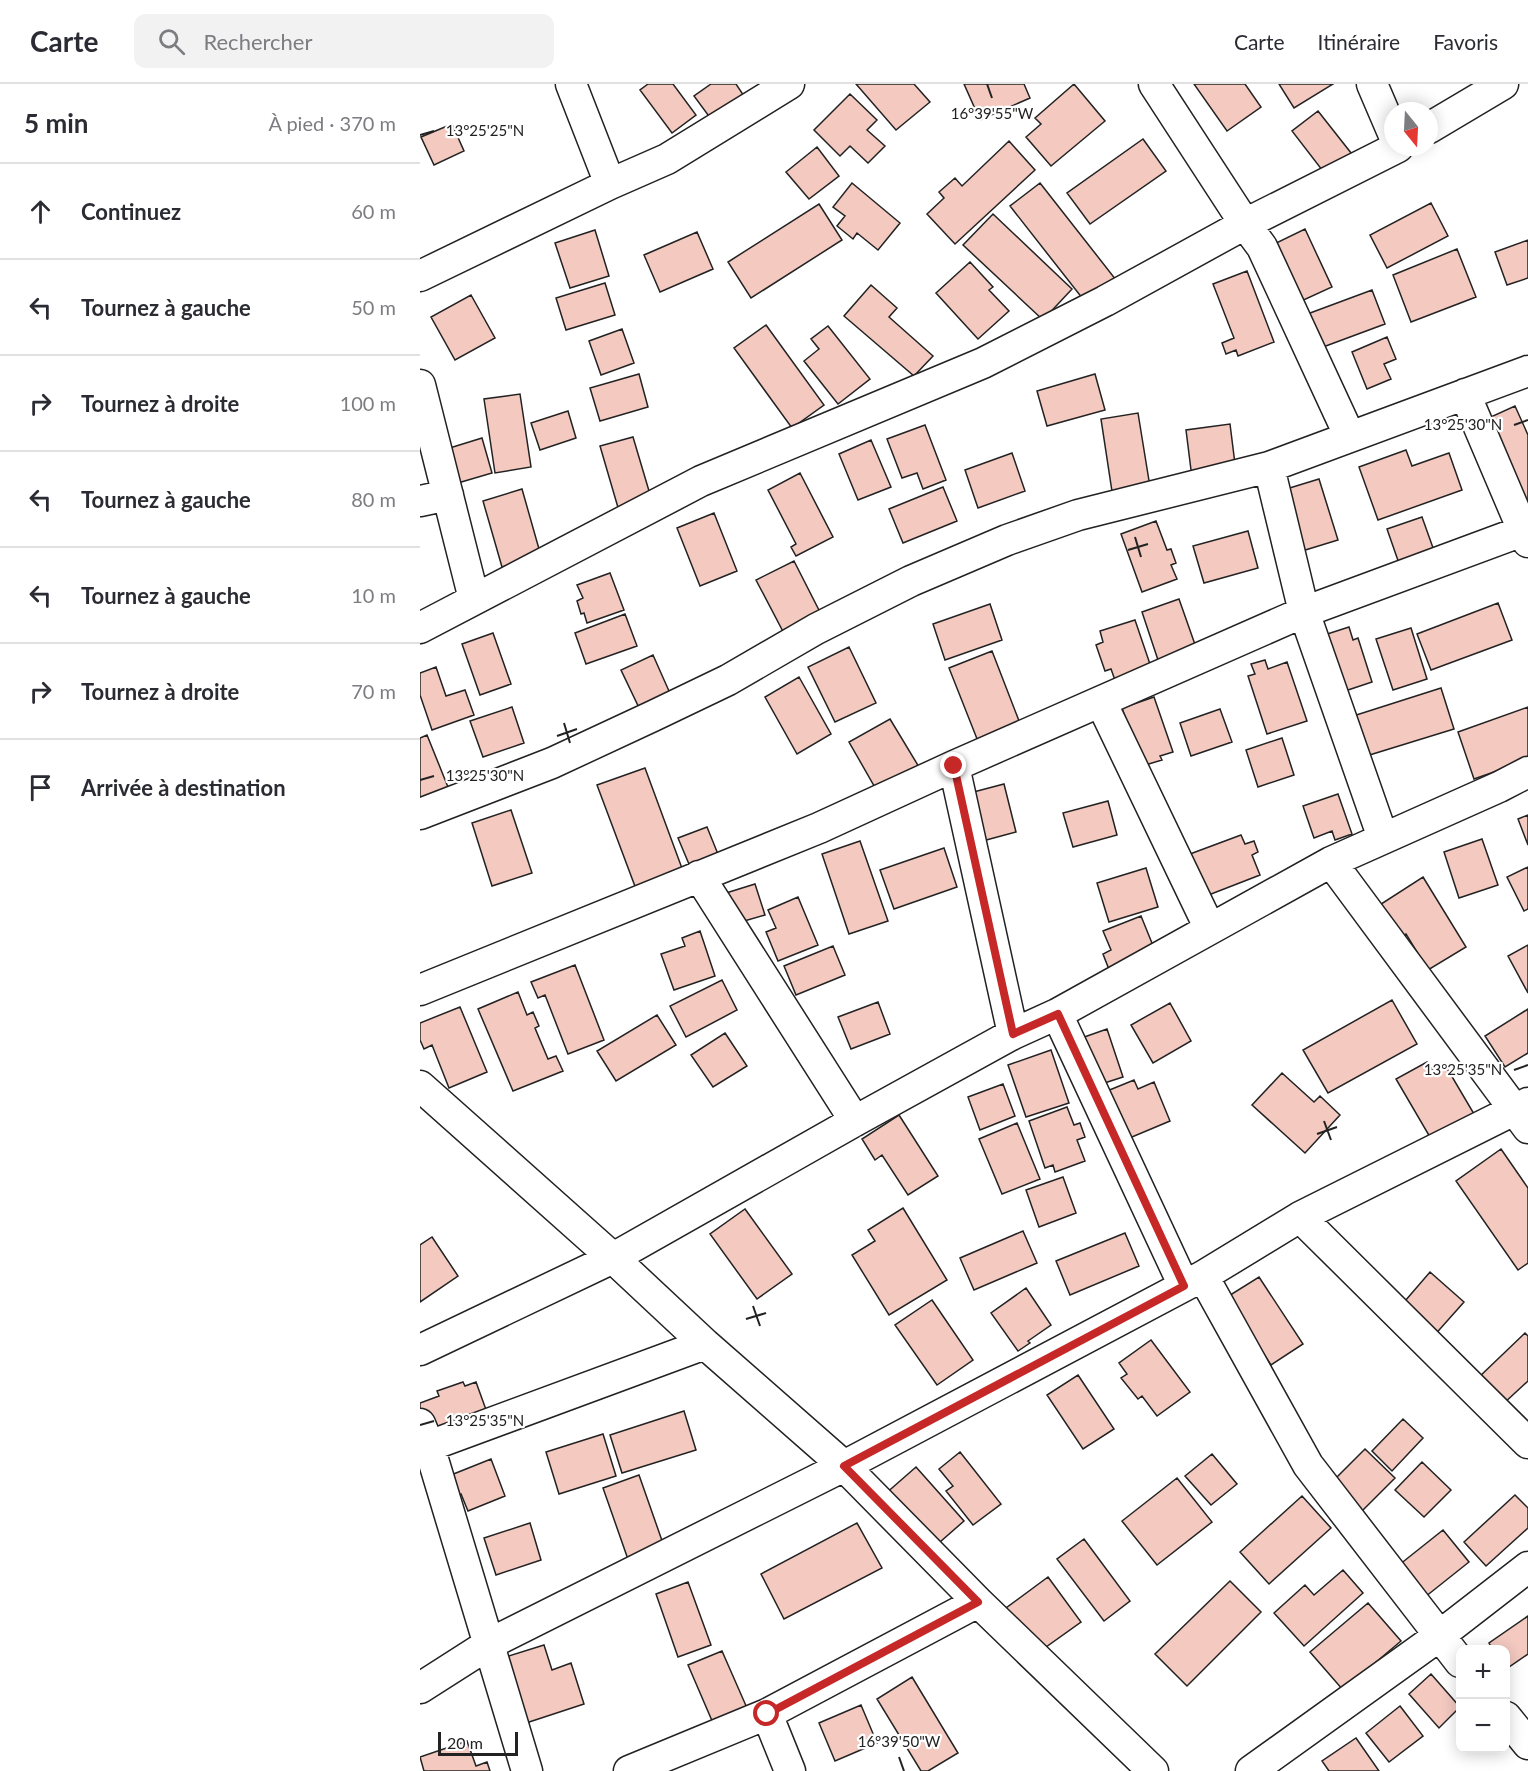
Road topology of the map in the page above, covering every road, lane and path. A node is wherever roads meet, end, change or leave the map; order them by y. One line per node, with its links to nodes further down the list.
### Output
1 (571, 84): 9 (street)
2 (789, 84): 9 (street)
3 (1154, 84): 10 (street)
4 (1372, 84): 6 (street)
5 (1503, 84): 7 (street)
6 (1384, 112)
7 (1438, 123)
8 (1384, 154): 10 (street)
9 (610, 184): 11 (street)
10 (1245, 224): 15 (street); 19 (street)
11 (420, 276)
12 (1528, 371): 14 (street)
13 (420, 385): 17 (street)
14 (1465, 394): 15 (street); 18 (street)
15 (1350, 437): 16 (street)
16 (1269, 467): 20 (street); 25 (street)
17 (434, 498): 19 (street)
18 (1527, 534): 20 (street)
19 (474, 599): 21 (street)
20 (1304, 612): 22 (street); 26 (street)
21 (420, 628)
22 (1101, 702): 23 (street); 29 (street)
23 (954, 766): 28 (street); 32 (street)
24 (1528, 772): 26 (street)
25 (420, 814)
26 (1383, 838): 27 (street)
27 (1331, 862): 29 (street); 34 (street)
28 (699, 876): 30 (street); 35 (street)
29 (1210, 929): 31 (street)
30 (420, 990)
31 (1058, 1014): 32 (street); 38 (street)
32 (1013, 1034): 35 (street)
33 (420, 1086): 37 (street)
34 (1524, 1114): 36 (street)
35 (855, 1120): 37 (street)
36 (1300, 1217): 38 (street); 42 (street)
37 (613, 1258): 39 (street); 40 (street)
38 (1193, 1281): 43 (street); 46 (street)
39 (705, 1344): 41 (street); 43 (street)
40 (420, 1350)
41 (424, 1435): 47 (street)
42 (1528, 1443)
43 (844, 1466): 45 (street); 47 (street)
44 (1528, 1567): 46 (street)
45 (978, 1602): 50 (street); 56 (street)
46 (1439, 1636): 48 (street); 57 (street)
47 (489, 1644): 49 (street); 53 (street)
48 (1456, 1656)
49 (420, 1688)
50 (767, 1714): 54 (street); 55 (street)
51 (1510, 1722): 52 (street)
52 (1528, 1744)
53 (526, 1771)
54 (629, 1771)
55 (790, 1771)
56 (1153, 1771)
57 (1251, 1771)

